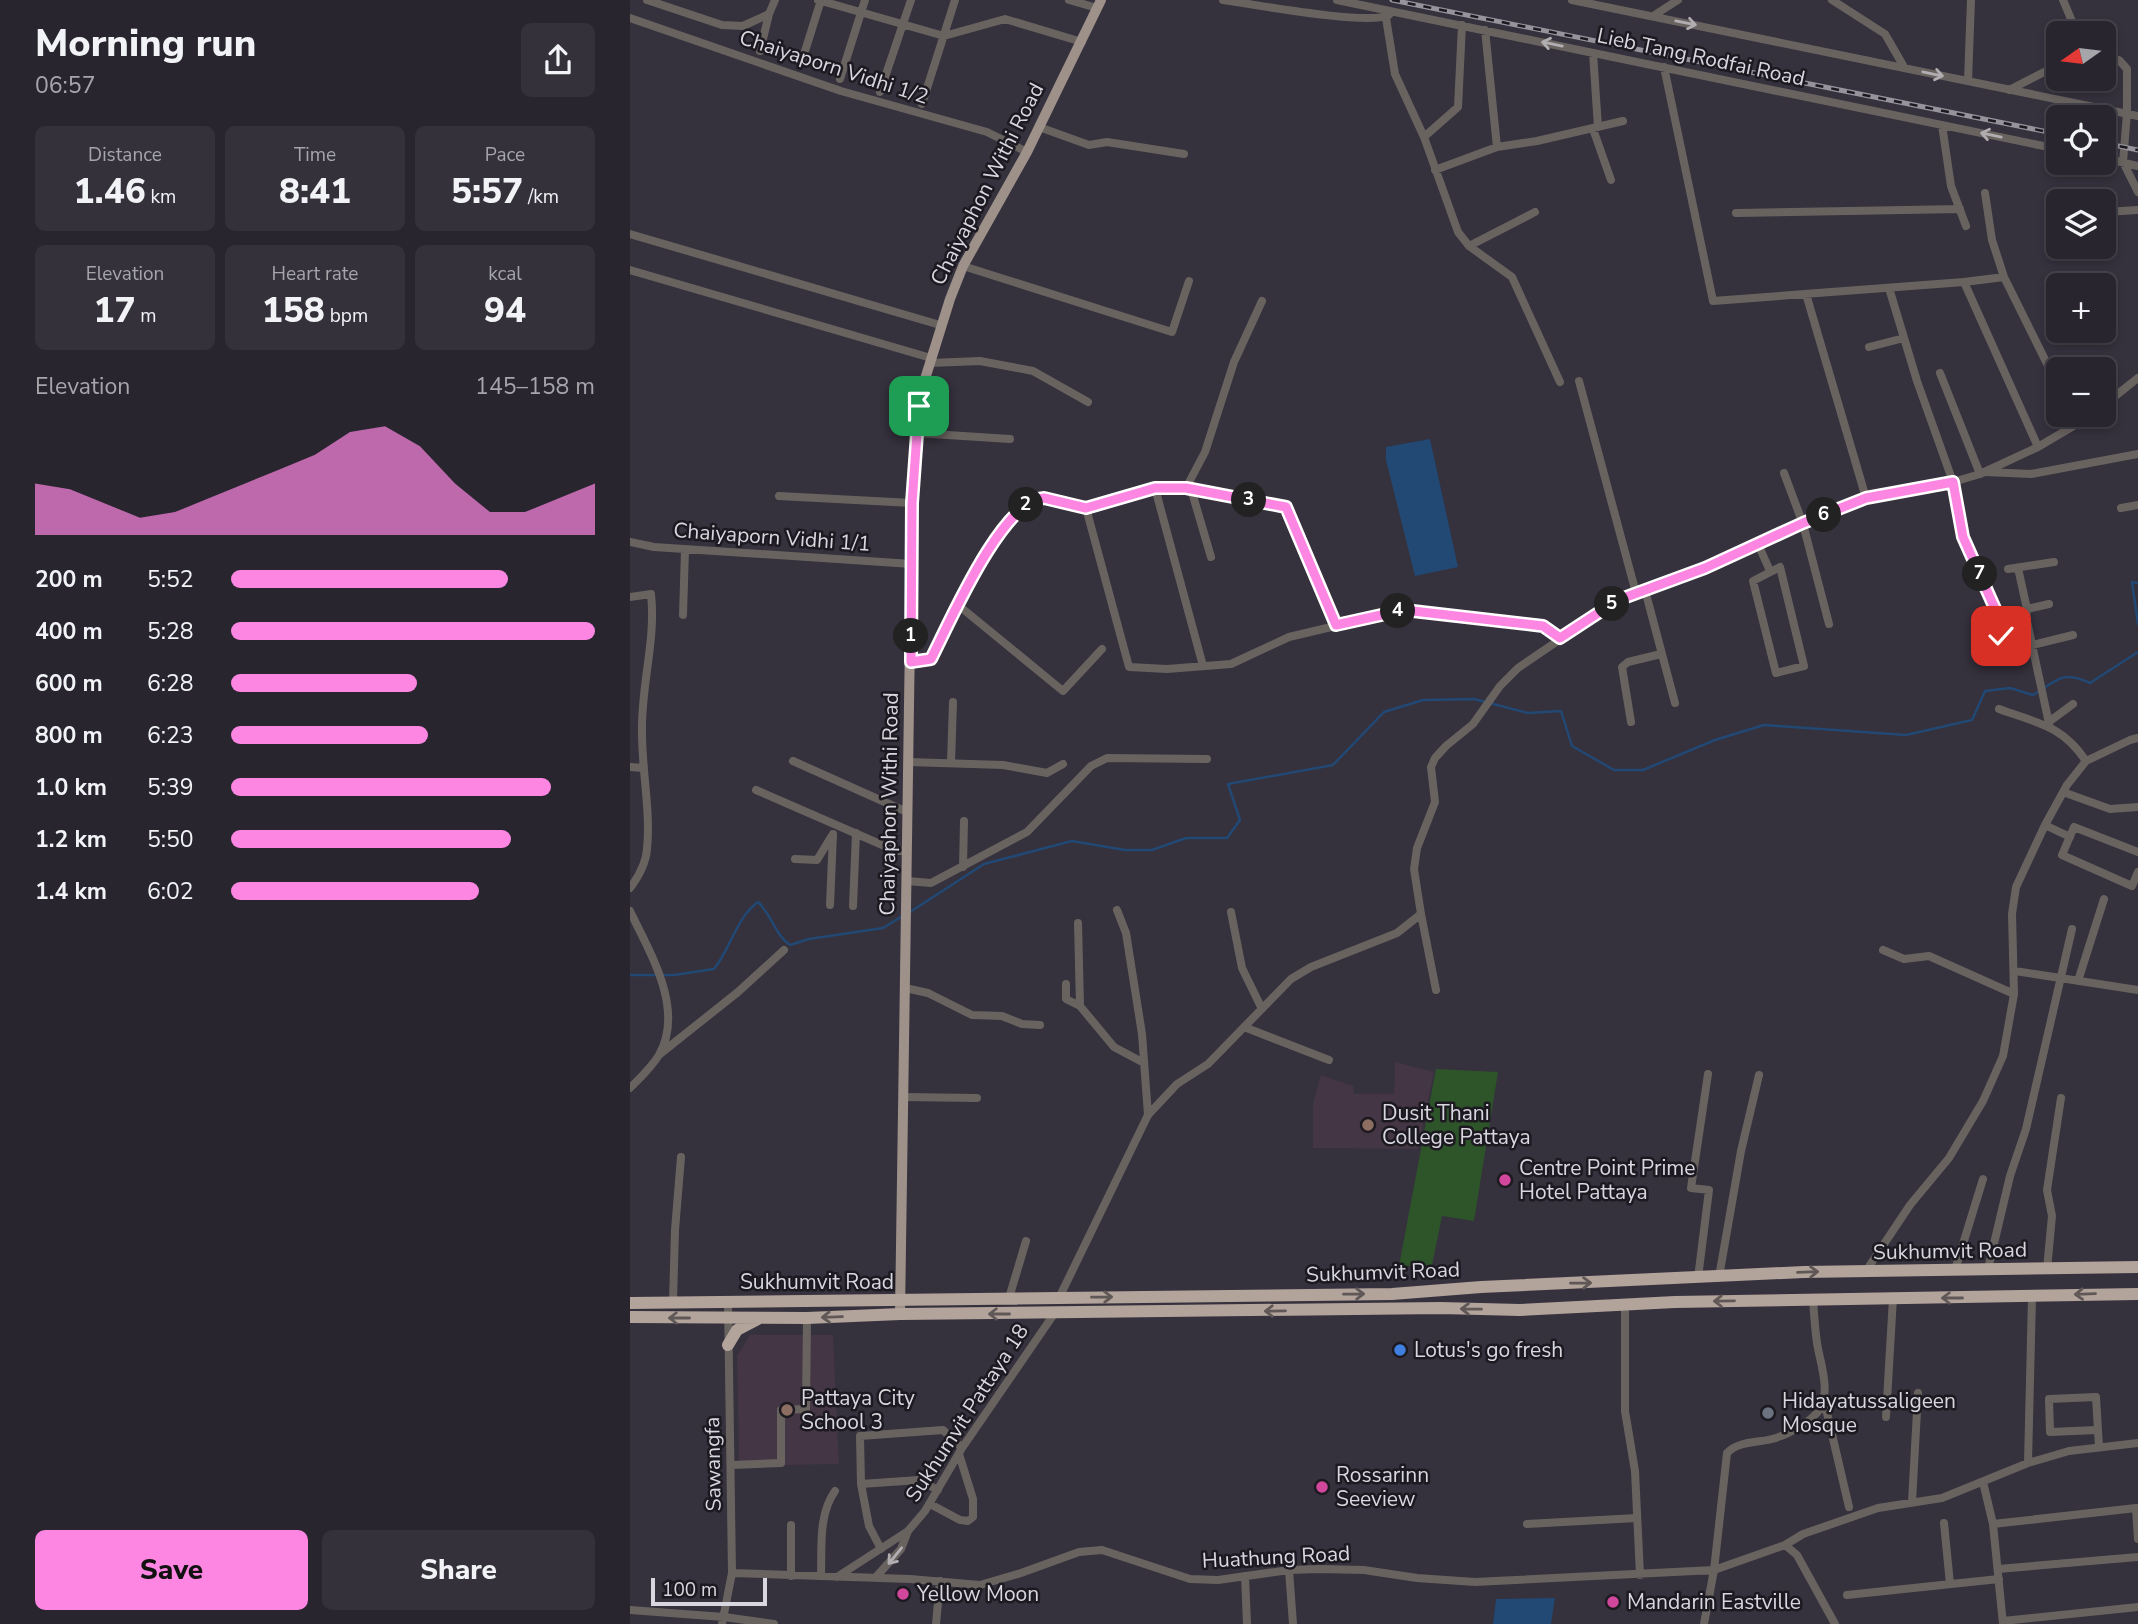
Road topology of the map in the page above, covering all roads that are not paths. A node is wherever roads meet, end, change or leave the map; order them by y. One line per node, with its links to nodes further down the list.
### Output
1 (647, 0): 18 (street)
2 (775, 0): 18 (street)
3 (820, 0): 16 (street); 31 (street)
4 (865, 0): 16 (street)
5 (911, 0): 23 (street)
6 (955, 0): 26 (street)
7 (1069, 0): 15 (street)
8 (1223, 0): 21 (street)
9 (1337, 0): 17 (street, Lieb Tang Rodfai Road)
10 (1572, 0): 19 (street, Lieb Tang Rodfai Road)
11 (1678, 0): 19 (street)
12 (1832, 0): 32 (street)
13 (1971, 0): 36 (street)
14 (2063, 0): 22 (street)
15 (1099, 4): 27 (main road, Chaiyaphon Withi Road)
16 (862, 11): 23 (street); 35 (street)
17 (1394, 11): 21 (street); 24 (street, Lieb Tang Rodfai Road)
18 (769, 14): 28 (street)
19 (1653, 16): 32 (street, Lieb Tang Rodfai Road, one-way to 32)
20 (630, 18): 49 (street, Chaiyaporn Vidhi 1/2)
21 (1386, 18): 46 (street)
22 (2072, 21)
23 (903, 24): 26 (street); 38 (street)
24 (1462, 25): 25 (street, Lieb Tang Rodfai Road); 46 (street)
25 (1485, 30): 29 (street, Lieb Tang Rodfai Road, one-way to 25); 47 (street)
26 (944, 36): 27 (street); 39 (street)
27 (1082, 42): 44 (main road, Chaiyaphon Withi Road)
28 (760, 51)
29 (1594, 53): 33 (street, Lieb Tang Rodfai Road); 45 (street)
30 (2116, 59): 40 (street)
31 (801, 64)
32 (1905, 67): 36 (street, Lieb Tang Rodfai Road, one-way to 36)
33 (1664, 68): 43 (street, Lieb Tang Rodfai Road); 72 (street)
34 (2046, 70): 37 (street)
35 (840, 79)
36 (1969, 81): 37 (street, Lieb Tang Rodfai Road)
37 (2009, 90): 40 (street, Lieb Tang Rodfai Road)
38 (880, 92)
39 (922, 104)
40 (2127, 113): 41 (street, Lieb Tang Rodfai Road); 52 (street)
41 (2138, 116)
42 (1623, 121): 45 (street)
43 (1942, 125): 48 (street, Lieb Tang Rodfai Road, one-way to 43); 58 (street)
44 (1039, 127): 49 (main road, Chaiyaphon Withi Road); 50 (street)
45 (1595, 128): 47 (street); 55 (street)
46 (1424, 137): 54 (street)
47 (1497, 147): 54 (street)
48 (2046, 147)
49 (1027, 152): 66 (main road, Chaiyaphon Withi Road)
50 (1184, 154)
51 (2116, 161): 52 (street)
52 (2123, 162): 53 (street); 56 (street)
53 (2138, 166)
54 (1436, 170): 65 (street)
55 (1611, 180)
56 (2138, 192)
57 (1985, 193): 68 (street)
58 (1960, 209): 62 (street); 63 (street)
59 (2138, 209): 60 (street)
60 (2116, 211)
61 (1535, 212): 65 (street)
62 (1736, 213)
63 (1966, 226)
64 (630, 234): 74 (street)
65 (1469, 246): 82 (street)
66 (964, 266): 69 (street); 74 (main road, Chaiyaphon Withi Road)
67 (630, 270): 77 (street)
68 (2004, 277): 70 (street); 78 (street)
69 (1189, 281)
70 (1964, 282): 71 (street); 88 (street)
71 (1889, 288): 72 (street); 75 (street)
72 (1806, 294): 96 (street)
73 (1262, 302): 94 (street)
74 (940, 325): 77 (main road, Chaiyaphon Withi Road)
75 (1904, 338): 76 (street); 92 (street)
76 (1869, 347)
77 (930, 360): 84 (street); 86 (main road, Chaiyaphon Withi Road)
78 (2046, 362)
79 (1940, 373): 91 (street)
80 (1578, 381): 111 (street)
81 (2137, 381): 83 (street)
82 (1560, 382)
83 (2116, 396)
84 (1088, 402)
85 (2074, 427): 88 (street)
86 (916, 433): 87 (street); 97 (main road, Chaiyaphon Withi Road)
87 (1010, 439)
88 (2038, 447): 91 (street)
89 (2138, 454): 91 (street)
90 (1784, 473): 101 (street)
91 (1983, 473): 92 (street)
92 (1953, 482): 96 (street); 120 (street)
93 (1155, 488): 94 (street); 99 (street); 126 (street)
94 (1188, 489): 105 (street); 118 (street)
95 (779, 495): 97 (street)
96 (1866, 498): 101 (street)
97 (912, 503): 107 (main road, Chaiyaphon Withi Road)
98 (2138, 505): 100 (street)
99 (1086, 508): 114 (street); 126 (street)
100 (2121, 508)
101 (1803, 523): 103 (street); 117 (street)
102 (630, 542): 104 (street, Chaiyaporn Vidhi 1/1)
103 (1758, 544): 110 (street); 111 (street)
104 (685, 550): 107 (street, Chaiyaporn Vidhi 1/1); 116 (street)
105 (1211, 557)
106 (2054, 562): 108 (street)
107 (912, 564): 125 (main road, Chaiyaphon Withi Road)
108 (2018, 568): 109 (street); 115 (street)
109 (2008, 569)
110 (1770, 571): 110 (street)
111 (1640, 592): 121 (street); 124 (street)
112 (630, 597): 141 (street)
113 (2049, 604): 115 (street)
114 (958, 605): 123 (street); 125 (street)
115 (2026, 609): 122 (street)
116 (682, 615)
117 (1829, 624)
118 (1336, 625): 121 (street); 126 (street)
119 (2073, 635): 122 (street)
120 (2001, 636)
121 (1560, 638): 165 (street)
122 (2032, 645): 132 (street)
123 (1102, 649)
124 (1661, 654): 128 (street); 131 (street)
125 (911, 662): 137 (main road, Chaiyaphon Withi Road)
126 (1203, 666)
127 (953, 702): 138 (street)
128 (1675, 703)
129 (2073, 704): 132 (street)
130 (1999, 709): 132 (street)
131 (1631, 722)
132 (2050, 724): 136 (street)
133 (2138, 738): 136 (street)
134 (1207, 759): 155 (street)
135 (793, 761): 145 (street)
136 (2086, 761): 143 (street)
137 (908, 762): 138 (street); 145 (main road, Chaiyaphon Withi Road)
138 (951, 763): 139 (street)
139 (1063, 764)
140 (630, 767): 141 (street)
141 (644, 768): 158 (street)
142 (756, 790): 147 (street)
143 (2063, 792): 144 (street); 148 (street)
144 (2138, 807)
145 (907, 811): 152 (main road, Chaiyaphon Withi Road)
146 (964, 821): 155 (street)
147 (837, 825): 149 (street); 150 (street)
148 (2045, 825): 151 (street); 170 (street)
149 (832, 834): 154 (street); 160 (street)
150 (856, 834): 152 (street); 161 (street)
151 (2070, 837): 153 (street); 156 (street)
152 (907, 851): 157 (main road, Chaiyaphon Withi Road)
153 (2138, 852)
154 (795, 859)
155 (963, 867): 157 (street)
156 (2138, 872)
157 (907, 881): 174 (main road, Chaiyaphon Withi Road)
158 (630, 888)
159 (2104, 899): 172 (street)
160 (830, 905)
161 (853, 906)
162 (1117, 910): 184 (street)
163 (630, 911): 182 (street)
164 (1231, 912): 179 (street)
165 (1421, 914): 175 (street); 179 (street)
166 (1078, 923): 178 (street)
167 (2072, 929): 171 (street)
168 (784, 950): 182 (street)
169 (1883, 950): 177 (street)
170 (2015, 971): 171 (street); 177 (street)
171 (2060, 977): 172 (street); 196 (street)
172 (2078, 981): 176 (street)
173 (1066, 984): 178 (street)
174 (905, 988): 180 (street); 188 (main road, Chaiyaphon Withi Road)
175 (1436, 990)
176 (2138, 990)
177 (2014, 995): 199 (street)
178 (1080, 1006): 184 (street)
179 (1262, 1009): 181 (street)
180 (1040, 1025)
181 (1244, 1027): 183 (street); 191 (street)
182 (659, 1054): 187 (street)
183 (1329, 1060)
184 (1144, 1063): 191 (street)
185 (1708, 1074): 201 (street)
186 (1759, 1075): 200 (street)
187 (630, 1088)
188 (902, 1097): 189 (street); 213 (main road, Chaiyaphon Withi Road)
189 (977, 1098)
190 (2061, 1098): 197 (street)
191 (1148, 1115): 204 (street)
192 (681, 1157): 210 (street)
193 (1983, 1179): 198 (street)
194 (1026, 1241): 206 (street)
195 (2138, 1267): 197 (highway, Sukhumvit Road)
196 (1988, 1269): 197 (highway, Sukhumvit Road); 198 (highway, Sukhumvit Road)
197 (2047, 1269)
198 (1955, 1270): 199 (highway, Sukhumvit Road)
199 (1866, 1271): 200 (highway, Sukhumvit Road, one-way to 199)
200 (1719, 1277): 201 (highway, Sukhumvit Road)
201 (1698, 1278): 202 (highway, Sukhumvit Road, one-way to 201)
202 (1540, 1284): 204 (highway, Sukhumvit Road, one-way to 202); 214 (highway)
203 (2138, 1294): 205 (highway, Sukhumvit Road, one-way to 205)
204 (1059, 1297): 206 (highway, Sukhumvit Road)
205 (2032, 1297): 207 (highway, Sukhumvit Road, one-way to 207); 228 (street)
206 (1009, 1298): 213 (highway, Sukhumvit Road)
207 (1893, 1298): 208 (highway, Sukhumvit Road); 223 (street)
208 (1813, 1300): 212 (highway, Sukhumvit Road, one-way to 212); 222 (street)
209 (728, 1301): 210 (highway, Sukhumvit Road); 213 (highway, Sukhumvit Road); 217 (street, Sawangfa)
210 (673, 1302): 211 (highway, Sukhumvit Road)
211 (630, 1303)
212 (1625, 1306): 214 (highway, Sukhumvit Road); 237 (street)
213 (900, 1308): 215 (highway, Sukhumvit Road, one-way to 213); 219 (highway, Sukhumvit Road, one-way to 219)
214 (1539, 1309): 215 (highway, Sukhumvit Road, one-way to 215)
215 (1054, 1314): 227 (street, Sukhumvit Pattaya 18)
216 (630, 1317): 217 (highway, Sukhumvit Road, one-way to 216)
217 (728, 1318): 218 (highway, Sukhumvit Road); 220 (street, Sawangfa)
218 (761, 1318): 219 (highway, Sukhumvit Road); 220 (highway)
219 (807, 1318): 229 (street)
220 (728, 1345): 229 (street, Sawangfa)
221 (1918, 1393): 234 (street)
222 (1823, 1404): 236 (street); 248 (street)
223 (1886, 1417)
224 (2097, 1430): 224 (street); 226 (street)
225 (2138, 1443): 226 (street, Huathung Road)
226 (2099, 1447): 228 (street, Huathung Road)
227 (960, 1451): 231 (street); 232 (street, Sukhumvit Pattaya 18); 235 (street)
228 (2028, 1463): 230 (street, Huathung Road)
229 (732, 1465): 249 (street, Sawangfa)
230 (1983, 1482): 234 (street, Huathung Road); 240 (street)
231 (861, 1483): 232 (street); 245 (street)
232 (938, 1490): 235 (street, Sukhumvit Pattaya 18)
233 (835, 1491): 253 (street)
234 (1912, 1503): 244 (street, Huathung Road)
235 (930, 1504): 242 (street, Sukhumvit Pattaya 18)
236 (1849, 1507)
237 (1637, 1518): 239 (street); 251 (street)
238 (1944, 1523): 258 (street)
239 (1527, 1524)
240 (1993, 1524): 243 (street); 250 (street)
241 (791, 1525): 252 (street)
242 (908, 1531): 245 (street, Sukhumvit Pattaya 18); 256 (street, Sukhumvit Pattaya 18, one-way to 256)
243 (2138, 1539)
244 (1785, 1545): 248 (street, Huathung Road); 271 (street)
245 (881, 1549): 255 (street, Sukhumvit Pattaya 18)
246 (2138, 1557): 250 (street)
247 (1289, 1570): 251 (street, Huathung Road); 254 (street, Huathung Road); 269 (street)
248 (1714, 1570): 251 (street, Huathung Road); 270 (street)
249 (732, 1573): 252 (street, Huathung Road); 263 (street, Sawangfa)
250 (1998, 1574): 258 (street); 264 (street)
251 (1640, 1575)
252 (791, 1576): 253 (street, Huathung Road)
253 (821, 1576): 255 (street, Huathung Road)
254 (1245, 1576): 257 (street, Huathung Road); 268 (street)
255 (837, 1577): 256 (street, Huathung Road)
256 (876, 1577): 257 (street, Huathung Road)
257 (940, 1581): 267 (street)
258 (1950, 1584): 259 (street)
259 (1847, 1595)
260 (2138, 1607): 264 (street)
261 (630, 1610): 262 (street)
262 (657, 1612): 263 (street); 265 (street)
263 (723, 1620): 266 (street)
264 (2003, 1622)
265 (656, 1624)
266 (774, 1624)
267 (936, 1624)
268 (1247, 1624)
269 (1293, 1624)
270 (1704, 1624)
271 (1835, 1624)

